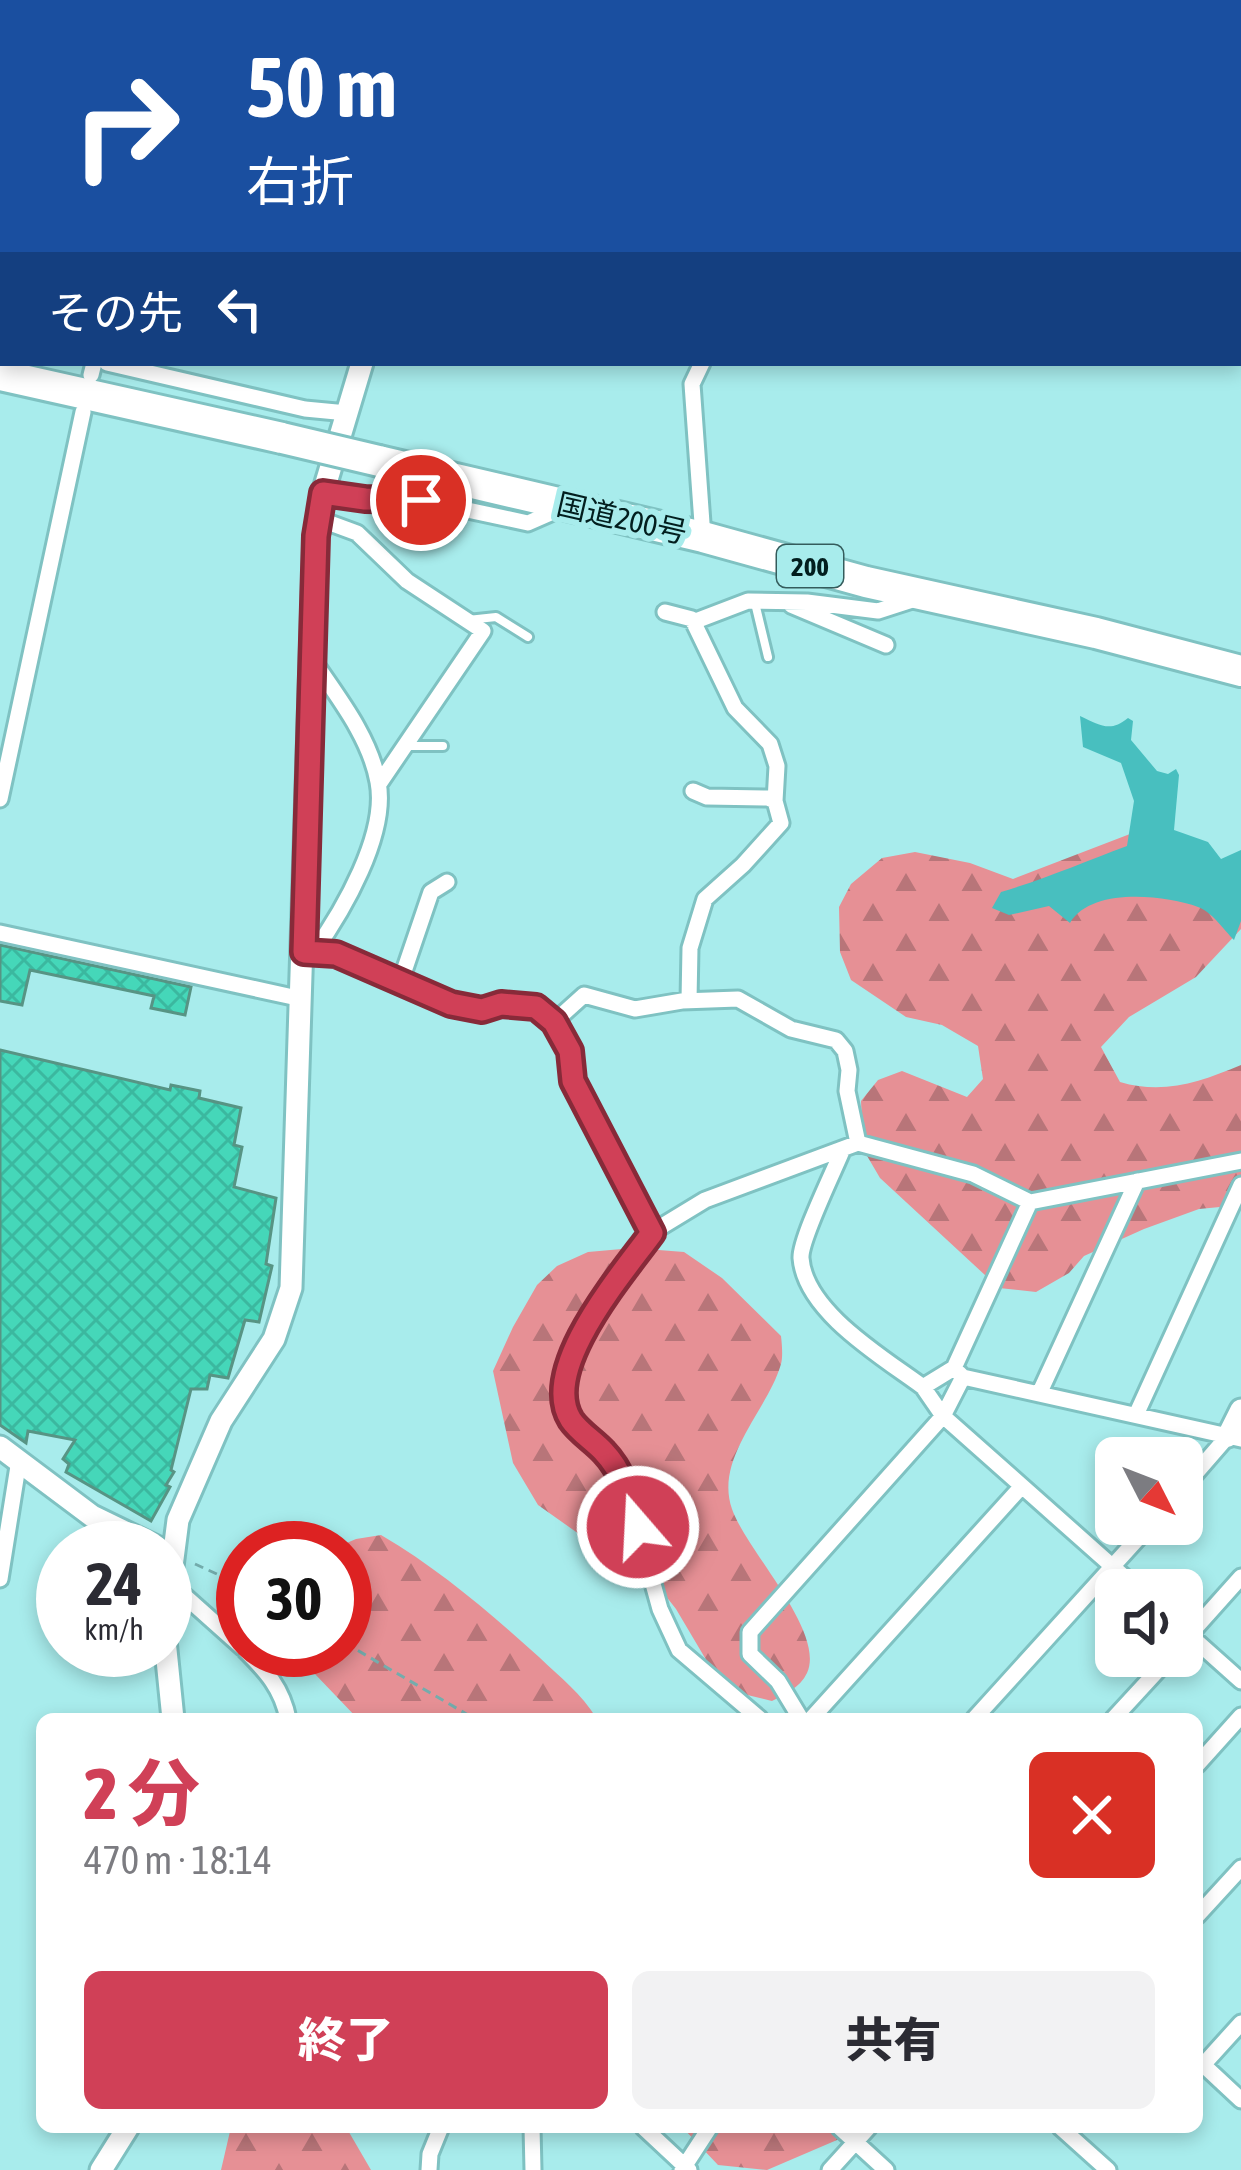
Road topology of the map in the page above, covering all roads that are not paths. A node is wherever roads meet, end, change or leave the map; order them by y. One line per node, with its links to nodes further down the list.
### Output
1 (120, 366): 6 (street)
2 (361, 366): 6 (street)
3 (700, 366): 10 (street)
4 (0, 375): 8 (highway, 国道200号 / 200, bridge)
5 (83, 412): 26 (street)
6 (346, 413): 7 (street)
7 (323, 493): 8 (street); 9 (street)
8 (568, 506): 10 (highway, 国道200号 / 200)
9 (319, 519): 15 (street); 20 (street)
10 (703, 537): 11 (highway, 国道200号 / 200)
11 (926, 595): 13 (street); 21 (highway, 国道200号 / 200)
12 (754, 602): 13 (street); 16 (street); 19 (lane)
13 (782, 602): 18 (street)
14 (665, 612): 16 (street)
15 (466, 620): 17 (lane); 22 (street)
16 (693, 622): 27 (street)
17 (528, 638)
18 (886, 645)
19 (768, 657)
20 (312, 659): 24 (street); 30 (street)
21 (1241, 671)
22 (405, 746): 23 (lane); 24 (street)
23 (443, 746)
24 (379, 784): 30 (street)
25 (693, 791): 27 (street)
26 (0, 799)
27 (775, 801): 33 (street)
28 (447, 882): 31 (street)
29 (0, 933): 32 (street)
30 (309, 953): 31 (street); 32 (street)
31 (400, 982): 34 (street)
32 (302, 999): 53 (street)
33 (688, 1000): 34 (street); 35 (street)
34 (554, 1022): 41 (street)
35 (858, 1143): 36 (street); 40 (street)
36 (842, 1151): 41 (street); 43 (street)
37 (1241, 1161): 38 (street)
38 (1137, 1181): 40 (street); 44 (street)
39 (1241, 1185): 46 (street)
40 (1030, 1202): 42 (street)
41 (652, 1233): 69 (street)
42 (958, 1373): 43 (street); 44 (street); 47 (street)
43 (923, 1388): 47 (street)
44 (1039, 1394): 46 (street)
45 (1241, 1410): 48 (street)
46 (1136, 1415): 48 (street)
47 (943, 1416): 51 (street); 70 (street)
48 (1235, 1438): 50 (street)
49 (9, 1454): 52 (street); 58 (street)
50 (1203, 1469)
51 (1022, 1486): 55 (street); 71 (street)
52 (102, 1521)
53 (178, 1521)
54 (1132, 1545): 55 (street)
55 (1113, 1567): 56 (street); 72 (street)
56 (1115, 1569)
57 (1241, 1577): 60 (street)
58 (0, 1579)
59 (192, 1602): 61 (street)
60 (1203, 1617)
61 (216, 1624)
62 (1203, 1650): 66 (street)
63 (168, 1677): 67 (street)
64 (272, 1677): 68 (street)
65 (1152, 1677): 73 (street)
66 (1241, 1681)
67 (171, 1713)
68 (287, 1713)
69 (753, 1713)
70 (797, 1713)
71 (816, 1713)
72 (979, 1713)
73 (1119, 1713)
74 (1241, 1716): 75 (street)
75 (1203, 1759)
76 (1241, 1868): 77 (street)
77 (1203, 1909)
78 (1241, 2023): 79 (street)
79 (1203, 2059)
80 (1203, 2065): 81 (street)
81 (1241, 2100)
82 (124, 2133): 92 (street)
83 (439, 2133): 93 (street)
84 (530, 2133): 94 (street)
85 (649, 2133): 91 (street)
86 (706, 2133): 91 (street)
87 (845, 2133): 90 (street)
88 (864, 2133): 90 (street)
89 (1067, 2133): 97 (street)
90 (856, 2142): 95 (street); 96 (street)
91 (685, 2169)
92 (100, 2170)
93 (429, 2170)
94 (533, 2170)
95 (830, 2170)
96 (886, 2170)
97 (1108, 2170)

